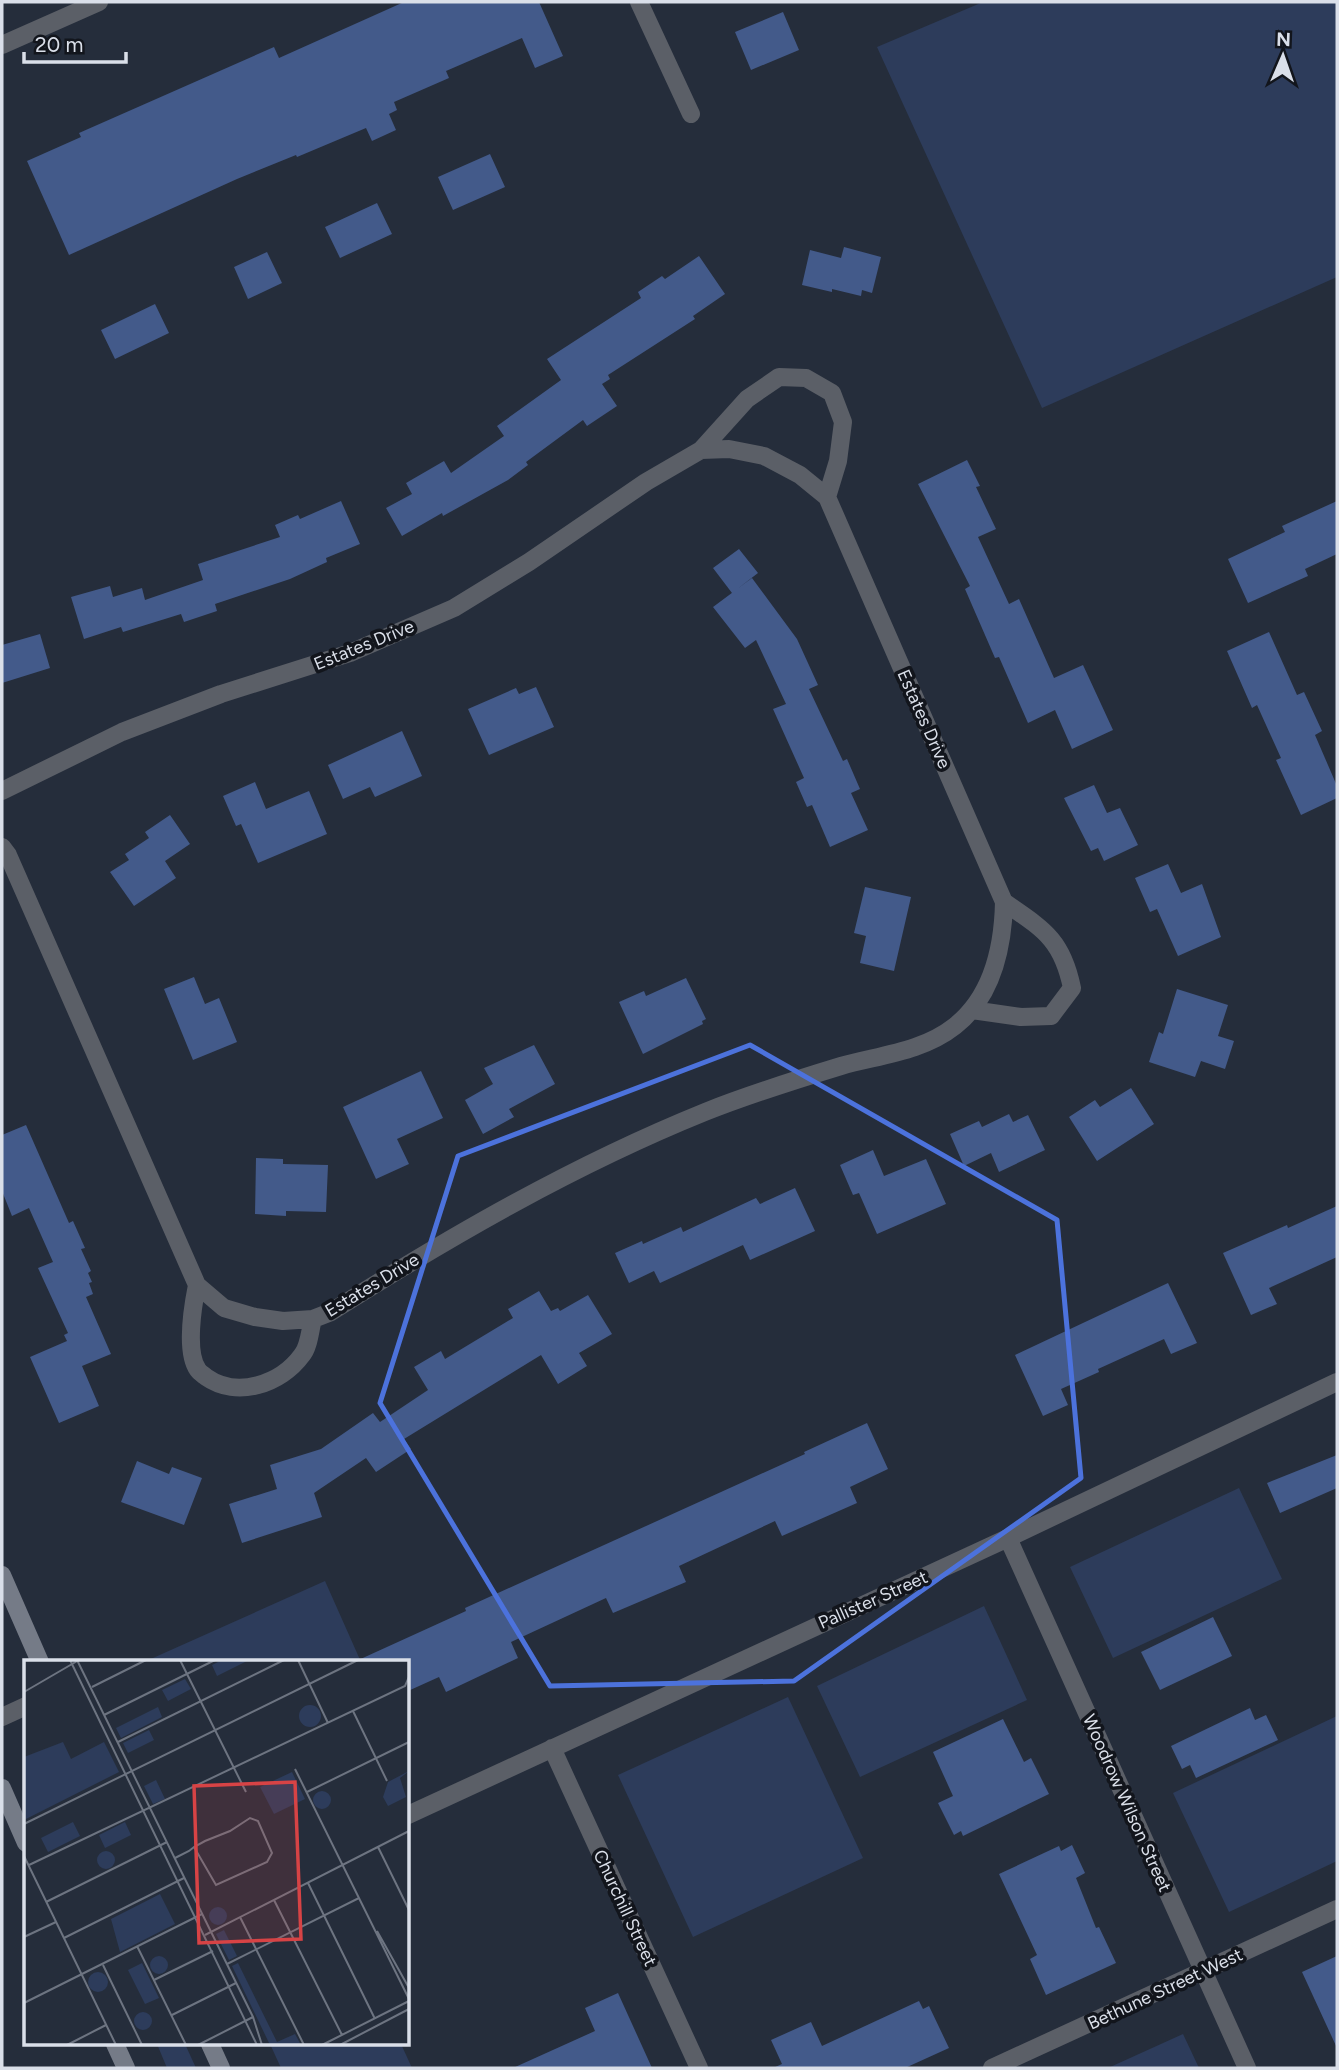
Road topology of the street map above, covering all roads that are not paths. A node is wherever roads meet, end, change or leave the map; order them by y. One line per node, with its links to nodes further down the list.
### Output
1 (99, 2): 3 (street)
2 (639, 2): 4 (street)
3 (2, 45)
4 (691, 114)
5 (701, 450): 6 (street, Estates Drive); 6 (street, Estates Drive); 7 (street, Estates Drive)
6 (827, 497): 9 (street, Estates Drive)
7 (2, 791)
8 (5, 851): 11 (street, Estates Drive)
9 (1004, 902): 10 (street, Estates Drive); 10 (street)
10 (972, 1010): 12 (street, Estates Drive)
11 (197, 1285): 12 (street, Estates Drive); 12 (street)
12 (313, 1319)
13 (1337, 1382): 14 (street, Pallister Street)
14 (1008, 1538): 19 (street, Pallister Street); 24 (street, Woodrow Wilson Street)
15 (2, 1575): 16 (street)
16 (39, 1660)
17 (24, 1707): 18 (street)
18 (2, 1717)
19 (552, 1748): 21 (street, Pallister Street); 29 (street, Churchill Street)
20 (2, 1788): 22 (street)
21 (410, 1814)
22 (24, 1838)
23 (1337, 1909): 24 (street, Bethune Street West)
24 (1203, 1973): 30 (street, Bethune Street West); 31 (street, Woodrow Wilson Street)
25 (116, 2046): 27 (street)
26 (211, 2046): 28 (street)
27 (126, 2068)
28 (221, 2068)
29 (699, 2068)
30 (992, 2068)
31 (1247, 2068)

